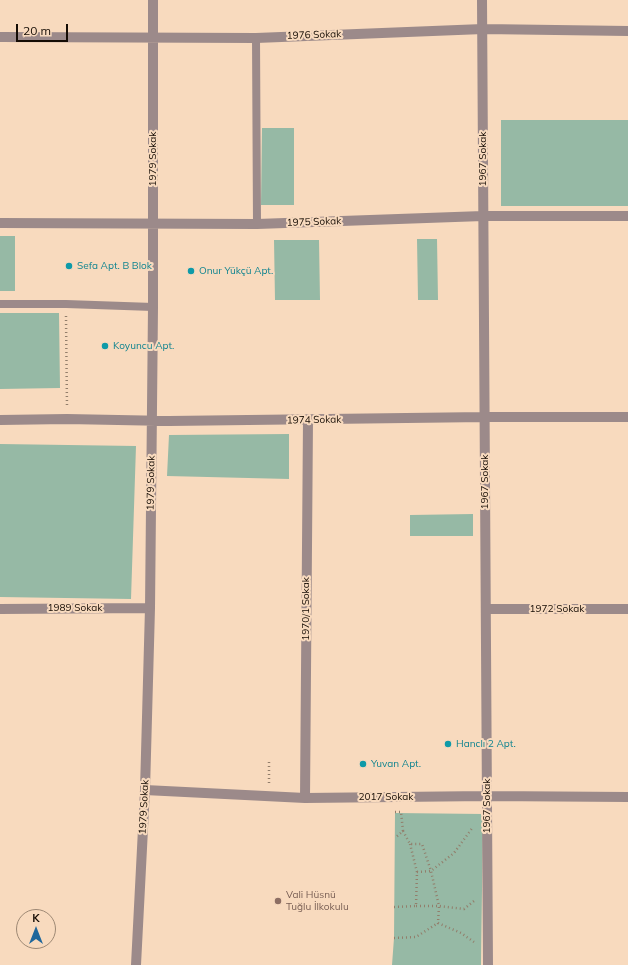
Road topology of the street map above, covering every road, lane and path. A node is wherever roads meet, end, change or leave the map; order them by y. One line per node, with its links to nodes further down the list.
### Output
1 (153, 0): 6 (street, 1979 Sokak)
2 (482, 0): 3 (street, 1967 Sokak)
3 (482, 29): 4 (street, 1976 Sokak); 7 (street, 1976 Sokak); 8 (street, 1967 Sokak)
4 (628, 31)
5 (0, 37): 6 (street, 1976 Sokak)
6 (154, 37): 7 (street, 1976 Sokak); 11 (street, 1979 Sokak)
7 (256, 38): 12 (lane)
8 (484, 216): 9 (street, 1975 Sokak); 12 (street, 1975 Sokak); 16 (street, 1967 Sokak)
9 (628, 216)
10 (0, 223): 11 (street, 1975 Sokak)
11 (153, 223): 12 (street, 1975 Sokak); 15 (street, 1979 Sokak)
12 (257, 224)
13 (0, 304): 14 (lane)
14 (66, 304): 15 (lane); 18 (path)
15 (153, 307): 21 (street, 1979 Sokak)
16 (485, 417): 17 (street, 1974 Sokak); 20 (street, 1974 Sokak); 24 (street, 1967 Sokak)
17 (628, 417)
18 (67, 419): 19 (street, 1974 Sokak); 21 (street, 1974 Sokak)
19 (0, 420)
20 (308, 420): 21 (street, 1974 Sokak); 29 (street, 1970/1 Sokak)
21 (152, 421): 23 (street, 1979 Sokak)
22 (0, 608): 23 (street, 1989 Sokak)
23 (150, 608): 26 (street, 1979 Sokak)
24 (486, 609): 25 (street, 1972 Sokak); 27 (street, 1967 Sokak)
25 (628, 609)
26 (145, 790): 29 (street, 2017 Sokak); 44 (street, 1979 Sokak)
27 (487, 796): 28 (street, 2017 Sokak); 29 (street, 2017 Sokak); 45 (street, 1967 Sokak)
28 (628, 797)
29 (305, 798)
30 (402, 812): 32 (path)
31 (475, 825): 35 (path)
32 (403, 831): 33 (path); 34 (path)
33 (395, 838)
34 (410, 844): 35 (path); 36 (path)
35 (431, 871): 36 (path); 39 (path)
36 (417, 872): 38 (path)
37 (476, 900): 39 (path)
38 (416, 906): 39 (path); 40 (path)
39 (439, 906): 41 (path)
40 (394, 907)
41 (438, 923): 42 (path); 43 (path)
42 (394, 938)
43 (477, 945)
44 (136, 965)
45 (488, 965)

